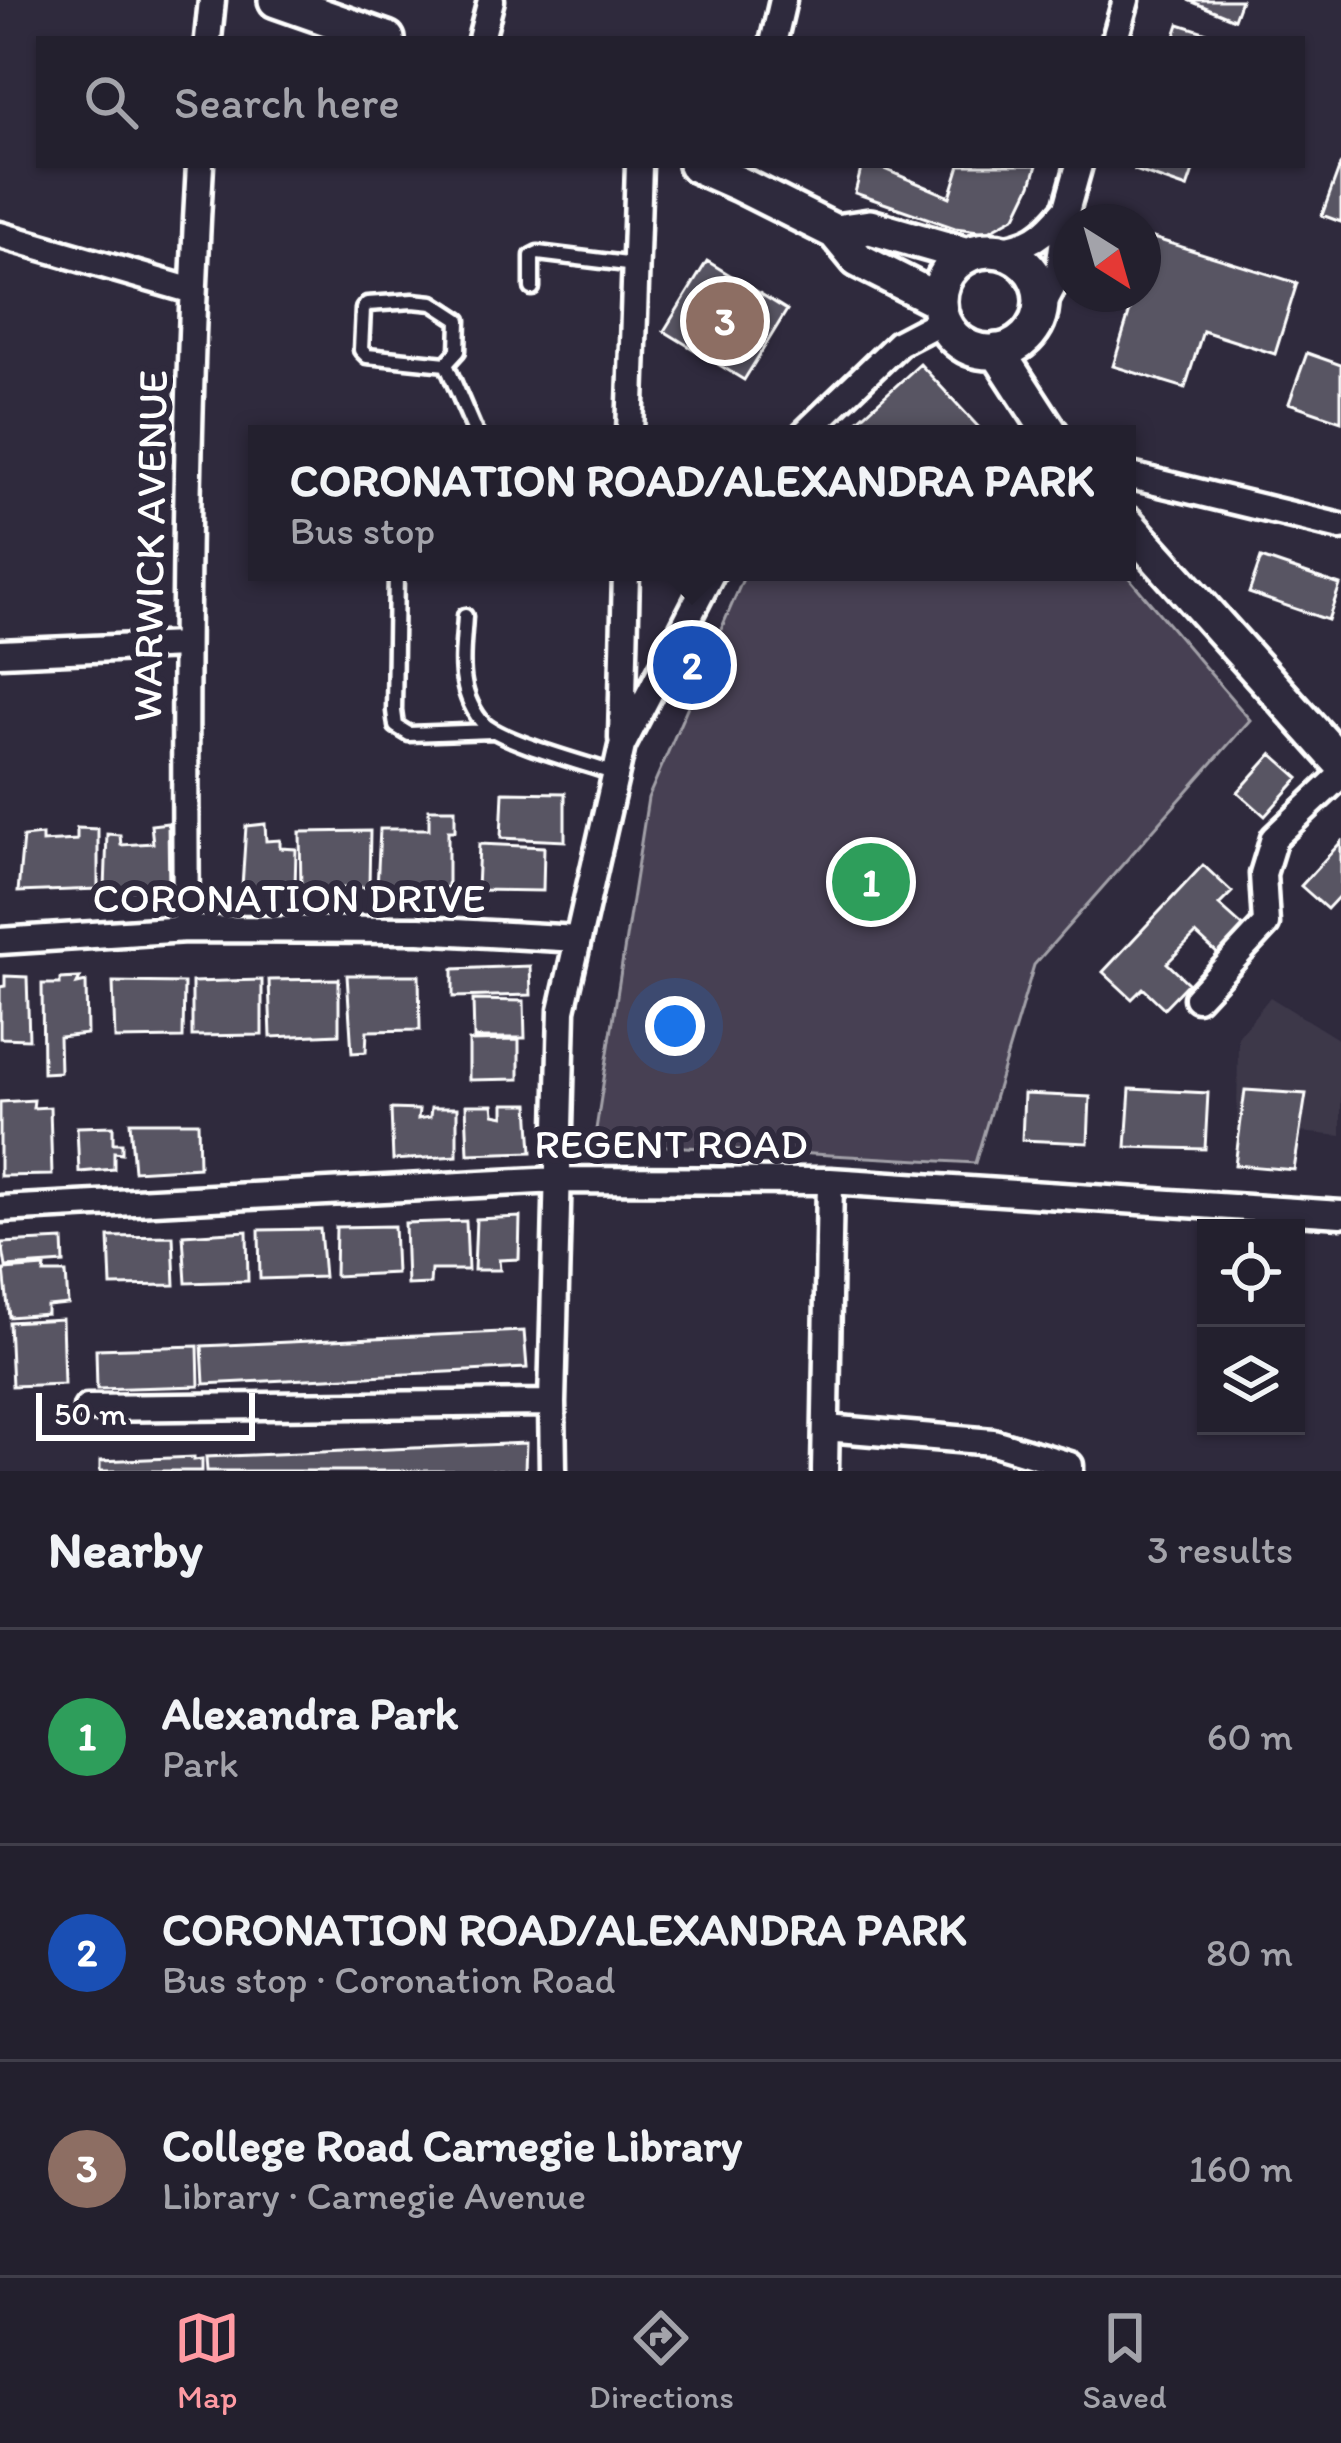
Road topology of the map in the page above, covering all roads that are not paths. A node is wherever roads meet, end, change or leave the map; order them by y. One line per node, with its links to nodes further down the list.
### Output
1 (212, 0): 6 (street)
2 (276, 0): 7 (street)
3 (491, 0): 8 (street)
4 (783, 0): 9 (street)
5 (1126, 0): 10 (street)
6 (208, 36)
7 (378, 36)
8 (482, 36)
9 (775, 36)
10 (1116, 36)
11 (200, 168): 24 (street, WARWICK AVENUE)
12 (639, 168): 21 (street)
13 (711, 168): 15 (street)
14 (1078, 168): 16 (street)
15 (742, 174): 18 (street)
16 (1068, 204)
17 (1053, 225): 20 (street)
18 (835, 232): 20 (street); 25 (street)
19 (0, 235): 24 (street)
20 (982, 252): 25 (street); 26 (street)
21 (636, 265): 23 (lane); 30 (street)
22 (1053, 286): 26 (street)
23 (532, 288)
24 (193, 291): 40 (street, WARWICK AVENUE)
25 (941, 310): 27 (street); 31 (street)
26 (1040, 311): 27 (street)
27 (997, 351): 32 (street)
28 (446, 364): 28 (lane); 29 (lane)
29 (472, 425)
30 (630, 425)
31 (813, 425)
32 (1045, 425)
33 (1136, 477): 34 (street)
34 (1341, 527)
35 (1136, 534): 44 (street)
36 (396, 581): 42 (lane)
37 (626, 581): 43 (street)
38 (707, 581): 43 (street)
39 (465, 616): 42 (lane)
40 (183, 645): 41 (street); 47 (street, WARWICK AVENUE)
41 (0, 653)
42 (494, 731): 45 (lane)
43 (622, 746): 45 (street)
44 (1341, 764)
45 (616, 774): 48 (street)
46 (1341, 775): 50 (street)
47 (185, 929): 48 (street, CORONATION DRIVE); 49 (street, CORONATION DRIVE)
48 (578, 940): 51 (street)
49 (0, 941)
50 (1197, 998)
51 (558, 1180): 52 (street, REGENT ROAD); 53 (street, REGENT ROAD); 55 (street)
52 (830, 1181): 54 (street, REGENT ROAD); 57 (street)
53 (0, 1209)
54 (1341, 1214)
55 (552, 1403): 56 (street); 58 (street)
56 (87, 1408)
57 (826, 1428): 59 (street); 60 (street)
58 (553, 1471)
59 (825, 1471)
60 (1070, 1471)

